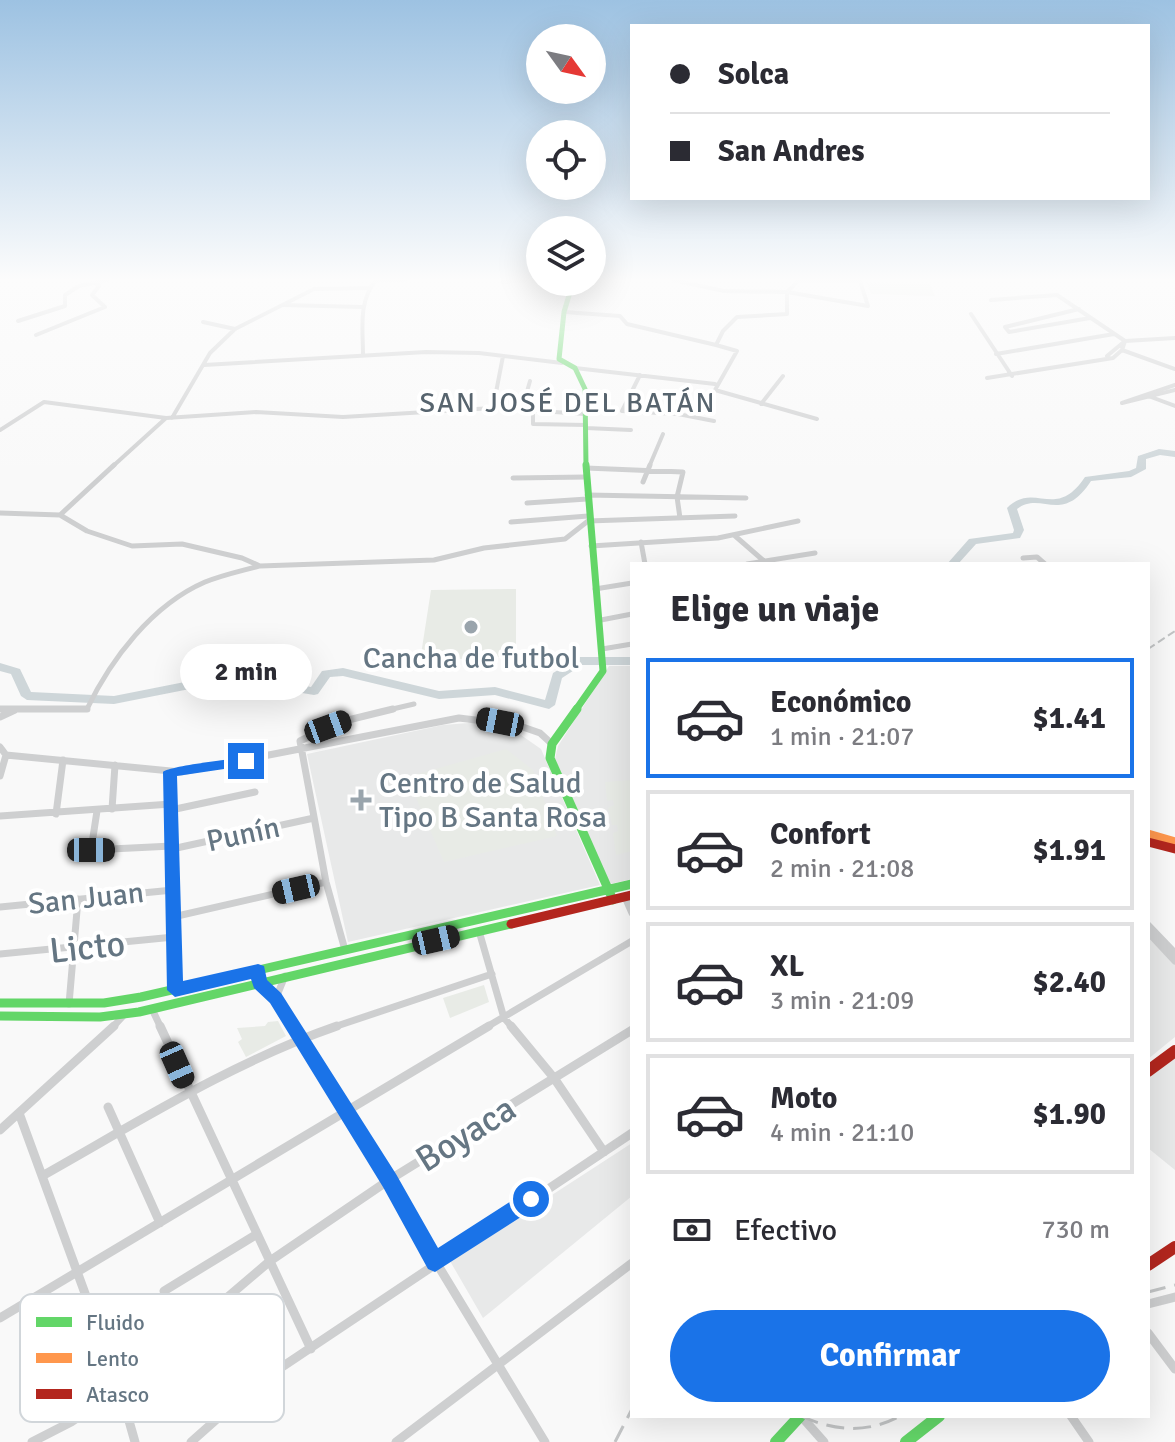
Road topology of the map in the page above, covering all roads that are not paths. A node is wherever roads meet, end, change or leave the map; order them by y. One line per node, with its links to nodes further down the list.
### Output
1 (216, 347): 13 (street)
2 (363, 347): 10 (street)
3 (563, 347): 12 (street)
4 (724, 347): 20 (street)
5 (992, 347): 9 (street)
6 (1036, 347): 9 (street)
7 (1117, 347): 17 (street)
8 (1122, 350): 15 (street); 17 (street)
9 (996, 354): 17 (street)
10 (363, 355): 11 (street); 13 (street)
11 (503, 356): 12 (street); 26 (street)
12 (562, 363): 14 (street)
13 (204, 365): 30 (street)
14 (575, 368): 16 (street); 29 (street)
15 (1175, 369)
16 (640, 375): 20 (street); 32 (street)
17 (1011, 375): 17 (street)
18 (783, 376): 24 (street)
19 (530, 381): 27 (street)
20 (715, 384): 24 (street)
21 (1175, 387): 22 (street); 23 (street)
22 (1144, 394): 23 (street); 23 (street)
23 (1152, 397): 25 (street)
24 (761, 404): 31 (street)
25 (1175, 406)
26 (493, 408): 27 (street); 30 (street)
27 (522, 409): 28 (street)
28 (533, 413): 29 (street); 33 (street)
29 (585, 414): 33 (street)
30 (169, 418): 34 (street); 46 (street)
31 (817, 419)
32 (714, 421)
33 (586, 427): 35 (street); 38 (street)
34 (1, 428)
35 (631, 430)
36 (663, 434): 37 (street)
37 (649, 468): 38 (street); 40 (street); 42 (street)
38 (586, 473): 39 (street); 41 (street)
39 (513, 478)
40 (643, 482)
41 (587, 497): 42 (street); 44 (street); 48 (street)
42 (677, 497): 43 (street); 49 (street)
43 (746, 498)
44 (527, 503)
45 (0, 513): 46 (street)
46 (60, 515): 60 (street)
47 (735, 516): 49 (street)
48 (588, 518): 49 (street); 51 (street); 54 (street); 60 (street)
49 (680, 518)
50 (798, 521): 52 (street)
51 (511, 522)
52 (734, 535): 53 (street); 58 (street)
53 (641, 542): 54 (street); 57 (street)
54 (591, 546): 62 (street)
55 (815, 553): 58 (street)
56 (1023, 558): 59 (street)
57 (645, 562)
58 (765, 562)
59 (1043, 562)
60 (260, 566): 69 (street)
61 (630, 583): 62 (street)
62 (595, 589): 64 (street)
63 (630, 614): 64 (street)
64 (601, 620): 66 (street)
65 (630, 645): 66 (street)
66 (603, 654): 71 (street)
67 (414, 704): 73 (street)
68 (0, 709): 69 (street)
69 (18, 709): 70 (street)
70 (0, 717)
71 (552, 744): 73 (street); 93 (street)
72 (0, 747): 74 (street)
73 (301, 751): 77 (street); 85 (street)
74 (6, 755): 75 (street); 78 (street)
75 (63, 760): 76 (street); 83 (street)
76 (115, 765): 77 (street); 81 (street)
77 (170, 772): 80 (street)
78 (0, 776)
79 (255, 792): 80 (street)
80 (171, 807): 81 (street); 89 (street)
81 (112, 809): 82 (street)
82 (97, 811): 83 (street); 89 (street, Punín)
83 (56, 814): 84 (street)
84 (0, 816)
85 (314, 818): 89 (street, Punín); 91 (street)
86 (1150, 835): 87 (street)
87 (1175, 842)
88 (1150, 843): 90 (street)
89 (172, 848): 94 (street)
90 (1175, 849)
91 (326, 882): 99 (street); 106 (street)
92 (630, 884): 93 (street)
93 (609, 889): 97 (street); 106 (street)
94 (173, 890): 96 (street, San Juan); 99 (street)
95 (628, 896): 97 (street)
96 (78, 899): 98 (street, San Juan); 105 (street)
97 (613, 900): 101 (street)
98 (0, 907)
99 (173, 917): 103 (street)
100 (1150, 927): 107 (street)
101 (479, 931): 112 (street); 113 (street)
102 (1150, 934): 109 (street)
103 (174, 937): 105 (street, Licto); 115 (street)
104 (630, 942): 122 (street)
105 (74, 947): 108 (street, Licto); 118 (street)
106 (345, 950): 110 (street)
107 (1175, 953)
108 (0, 954)
109 (1175, 961)
110 (283, 965): 111 (street); 113 (street)
111 (258, 971): 114 (street); 115 (street)
112 (492, 974): 122 (street); 124 (street)
113 (285, 977): 114 (street); 116 (street)
114 (259, 983): 116 (street); 119 (street)
115 (175, 990): 118 (street)
116 (276, 998): 124 (street)
117 (0, 1003): 118 (street)
118 (69, 1004)
119 (152, 1009): 120 (street); 128 (street)
120 (124, 1015): 121 (street); 131 (street)
121 (0, 1016)
122 (504, 1018): 127 (street); 130 (street)
123 (630, 1031): 127 (street, Boyaca)
124 (300, 1039): 128 (street); 130 (street)
125 (1175, 1051): 126 (street)
126 (1150, 1070)
127 (554, 1078): 135 (street); 138 (street, Boyaca)
128 (190, 1093): 133 (street); 137 (street)
129 (108, 1107): 133 (street)
130 (344, 1112): 137 (street); 138 (street)
131 (19, 1113): 132 (street); 136 (street)
132 (0, 1130)
133 (119, 1132): 136 (street); 139 (street)
134 (630, 1134): 135 (street)
135 (604, 1152): 143 (street)
136 (42, 1176): 146 (street)
137 (231, 1179): 139 (street); 140 (street)
138 (389, 1180): 142 (street, Boyaca); 143 (street)
139 (160, 1223): 146 (street)
140 (257, 1234): 142 (street); 147 (street)
141 (1175, 1247): 144 (street)
142 (270, 1261): 150 (street, Boyaca); 156 (street)
143 (435, 1262): 156 (street); 157 (street)
144 (1150, 1264)
145 (630, 1265): 157 (street)
146 (75, 1272): 148 (street); 149 (street)
147 (164, 1291)
148 (39, 1294)
149 (83, 1294)
150 (231, 1294)
151 (1175, 1297): 152 (street)
152 (1150, 1303)
153 (20, 1306): 154 (street)
154 (0, 1318)
155 (1150, 1336): 159 (street)
156 (311, 1349): 158 (street)
157 (498, 1365): 170 (street); 171 (street)
158 (284, 1366)
159 (1175, 1369)
160 (799, 1418): 172 (street)
161 (803, 1418): 173 (street)
162 (936, 1418): 174 (street)
163 (1072, 1418): 175 (street)
164 (71, 1422): 167 (street, Boyaca)
165 (129, 1422): 168 (street)
166 (213, 1422): 169 (street)
167 (32, 1442)
168 (135, 1442)
169 (191, 1442)
170 (396, 1442)
171 (545, 1442)
172 (776, 1442)
173 (824, 1442)
174 (906, 1442)
175 (1089, 1442)

